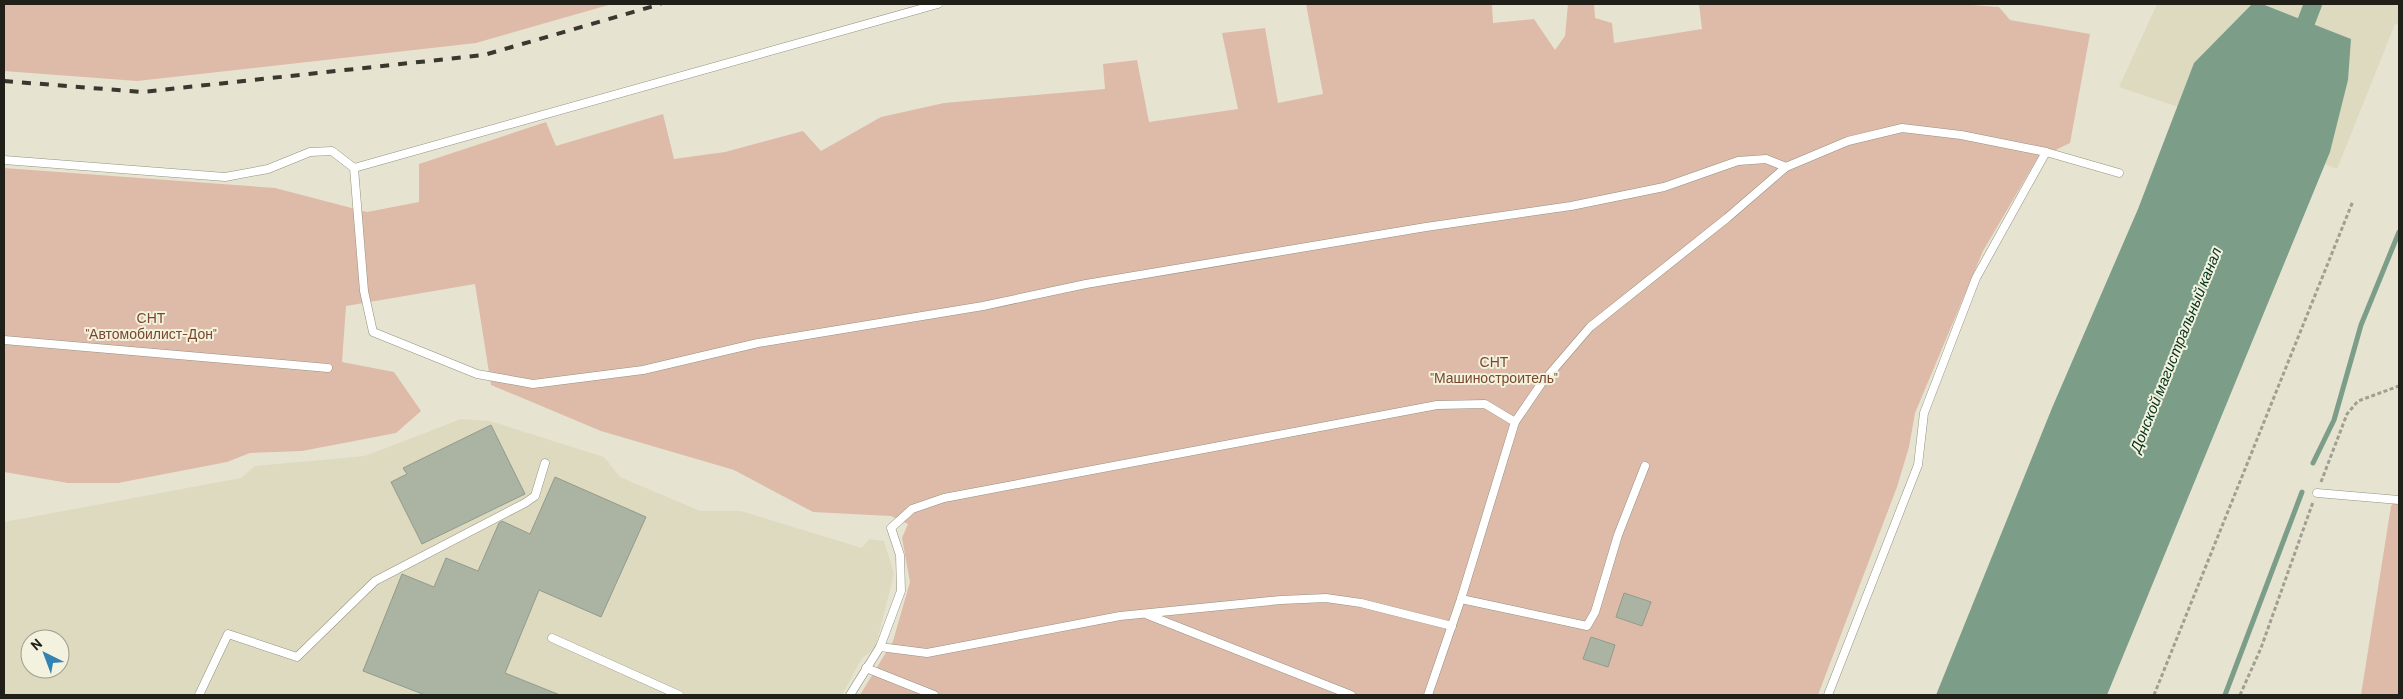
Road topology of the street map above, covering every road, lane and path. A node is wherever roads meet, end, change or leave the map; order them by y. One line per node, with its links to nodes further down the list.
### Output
1 (938, 4): 5 (lane)
2 (2046, 152): 4 (lane); 6 (lane); 28 (lane)
3 (4, 160): 5 (lane)
4 (1786, 167): 5 (lane); 11 (lane)
5 (354, 168)
6 (2119, 173)
7 (2353, 201): 29 (path)
8 (4, 340): 9 (lane)
9 (328, 368)
10 (2399, 386): 14 (path)
11 (1515, 422): 16 (lane); 20 (lane)
12 (545, 463): 22 (lane)
13 (1645, 466): 16 (lane)
14 (2316, 493): 15 (lane); 30 (path)
15 (2399, 500)
16 (1461, 599): 18 (lane)
17 (1146, 614): 18 (lane); 20 (lane); 26 (lane)
18 (1452, 626): 27 (lane)
19 (552, 638): 23 (lane)
20 (880, 647): 21 (lane)
21 (866, 668): 24 (lane); 25 (lane)
22 (199, 695)
23 (679, 695)
24 (850, 695)
25 (934, 695)
26 (1351, 695)
27 (1428, 695)
28 (1828, 695)
29 (2154, 695)
30 (2240, 695)

